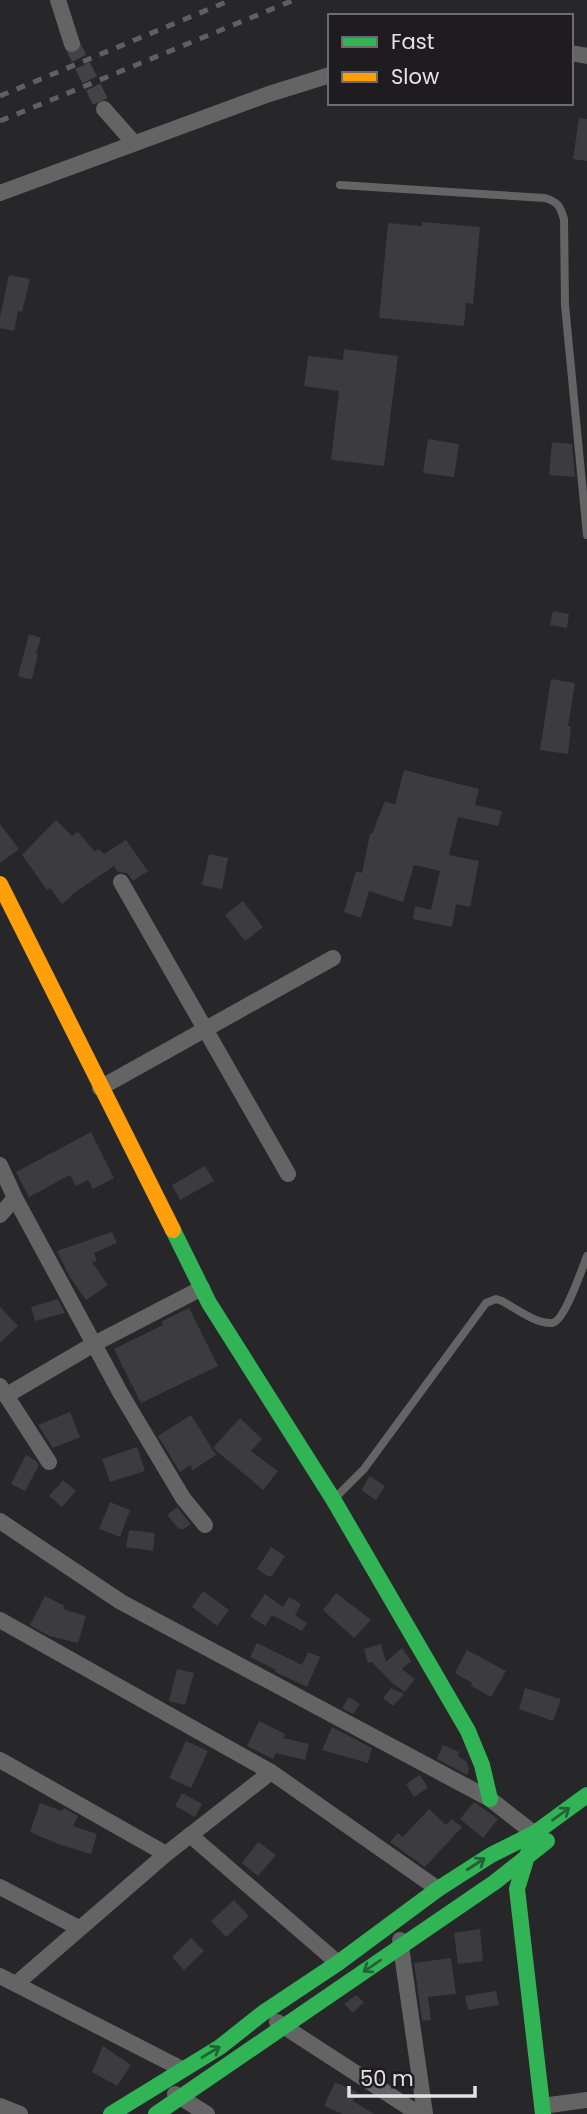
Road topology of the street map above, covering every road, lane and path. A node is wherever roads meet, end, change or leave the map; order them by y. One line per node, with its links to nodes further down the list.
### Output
1 (58, 0): 2 (street)
2 (72, 44)
3 (328, 76): 5 (street)
4 (104, 109): 5 (street)
5 (134, 143): 7 (street)
6 (340, 185): 8 (lane)
7 (0, 193)
8 (587, 535)
9 (121, 882): 12 (street)
10 (0, 884): 13 (street)
11 (333, 958): 12 (street)
12 (205, 1029): 13 (street); 15 (street)
13 (100, 1088): 19 (street)
14 (0, 1164): 16 (street)
15 (288, 1174)
16 (15, 1198): 17 (street); 20 (street)
17 (0, 1215)
18 (587, 1256): 23 (lane)
19 (202, 1288): 20 (street); 23 (street)
20 (94, 1345): 21 (street); 25 (street)
21 (3, 1390): 22 (street)
22 (49, 1462)
23 (333, 1499): 30 (street)
24 (0, 1521): 30 (street)
25 (205, 1525)
26 (0, 1620): 28 (street)
27 (0, 1760): 34 (street)
28 (271, 1772): 32 (street); 37 (street)
29 (587, 1795): 33 (street, one-way to 29)
30 (490, 1799): 33 (street)
31 (587, 1814): 33 (street)
32 (190, 1835): 34 (street); 41 (street)
33 (542, 1839): 35 (street); 37 (street, one-way to 33)
34 (166, 1854): 39 (street)
35 (527, 1857): 40 (street); 51 (street)
36 (0, 1887): 39 (street)
37 (438, 1889): 38 (street)
38 (397, 1921): 40 (street); 41 (street)
39 (79, 1928): 43 (street)
40 (401, 1947): 45 (street, one-way to 45); 57 (street)
41 (338, 1963): 44 (street)
42 (0, 1976): 43 (street)
43 (17, 1983): 46 (street)
44 (264, 2013): 45 (street); 46 (street, one-way to 44)
45 (284, 2026): 48 (street); 56 (street)
46 (182, 2069): 47 (street)
47 (158, 2083): 48 (street); 53 (street)
48 (180, 2097): 54 (street); 55 (street)
49 (587, 2100): 51 (street)
50 (0, 2106): 52 (street)
51 (543, 2110)
52 (20, 2114)
53 (111, 2114)
54 (156, 2114)
55 (207, 2114)
56 (419, 2114)
57 (425, 2114)

